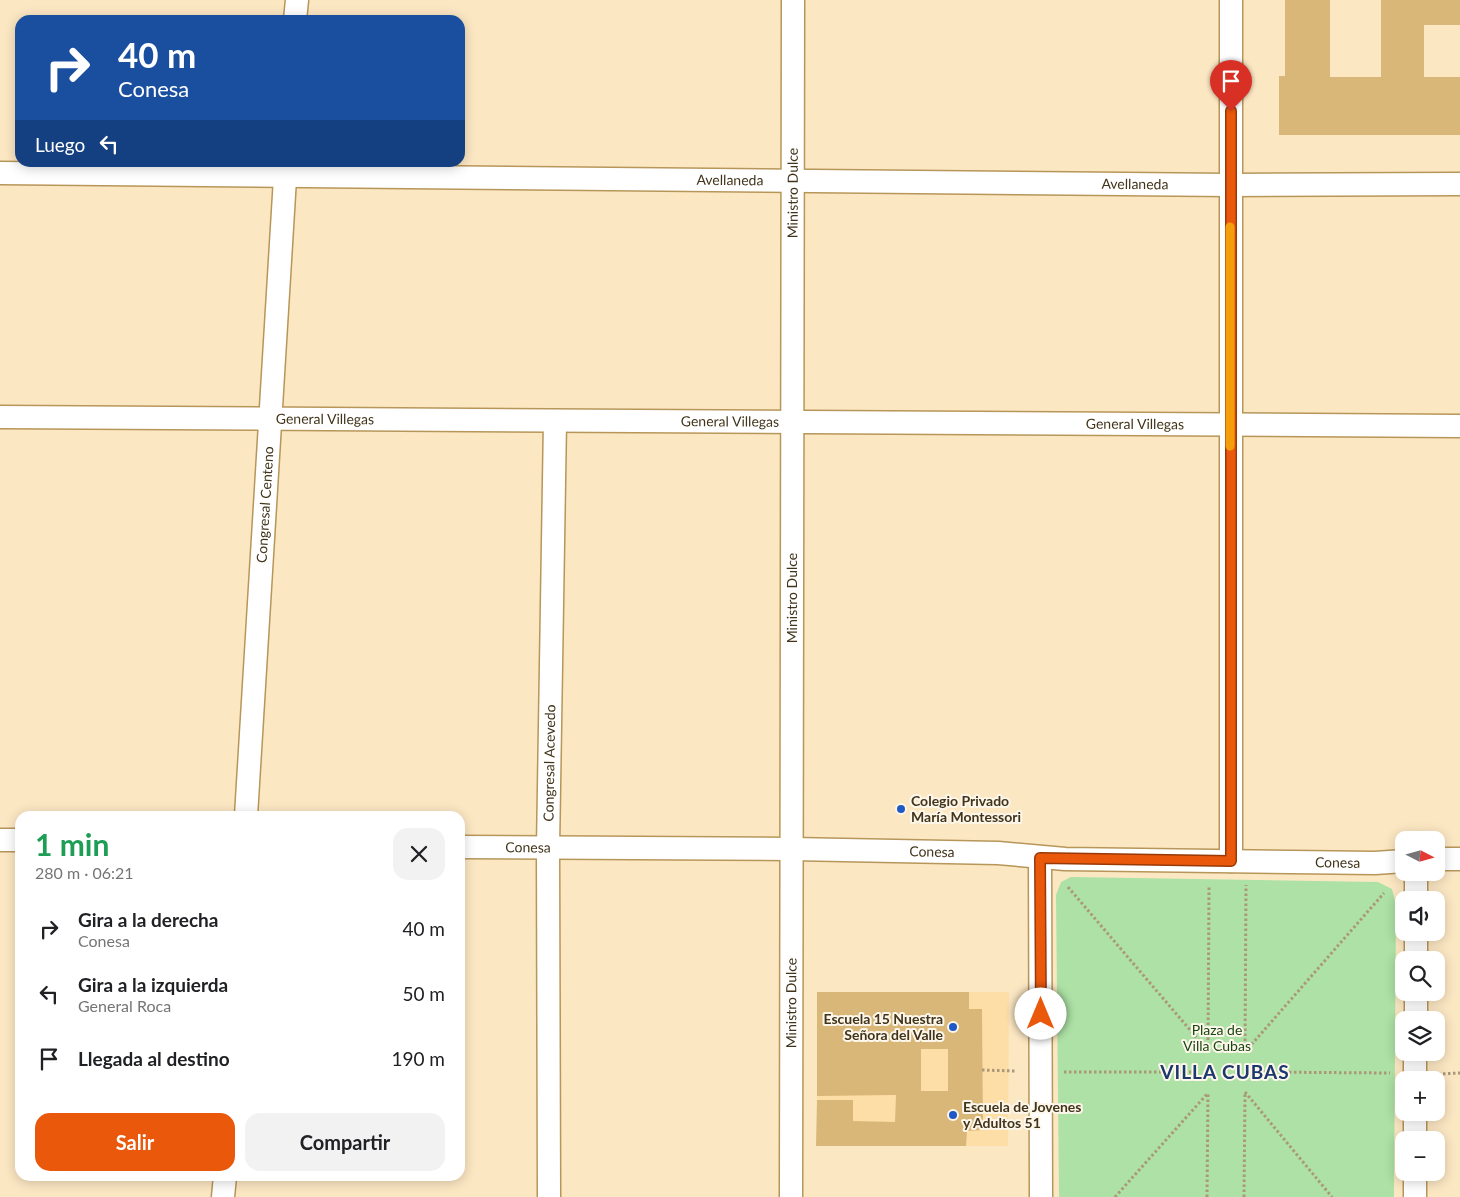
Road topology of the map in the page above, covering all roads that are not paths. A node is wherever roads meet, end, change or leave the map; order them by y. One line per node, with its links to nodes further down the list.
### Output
1 (297, 0): 4 (street)
2 (793, 0): 7 (street, Ministro Dulce)
3 (1231, 0): 9 (street)
4 (296, 15)
5 (285, 168): 6 (street, Avellaneda); 7 (street, Avellaneda); 11 (street, Congresal Centeno)
6 (0, 173)
7 (794, 182): 9 (street, Avellaneda); 13 (street, Ministro Dulce)
8 (1460, 184): 9 (street, Avellaneda)
9 (1230, 185): 14 (street)
10 (0, 417): 11 (street, General Villegas)
11 (271, 418): 12 (street, General Villegas); 16 (street, Congresal Centeno)
12 (555, 421): 13 (street, General Villegas); 20 (street, Congresal Acevedo)
13 (792, 422): 14 (street, General Villegas); 21 (street, Ministro Dulce)
14 (1230, 424): 15 (street, General Villegas); 25 (street)
15 (1460, 426)
16 (246, 811)
17 (0, 840): 18 (street)
18 (15, 840)
19 (465, 847): 20 (street, Conesa)
20 (548, 848): 21 (street, Conesa); 30 (street, Congresal Acevedo)
21 (792, 849): 22 (street, Conesa); 31 (street, Ministro Dulce)
22 (1040, 858): 25 (street, Conesa); 32 (street)
23 (1445, 859): 24 (street)
24 (1460, 859)
25 (1231, 861): 26 (street, Conesa)
26 (1395, 862)
27 (224, 1181): 29 (street)
28 (1415, 1181): 33 (street)
29 (223, 1197)
30 (549, 1197)
31 (791, 1197)
32 (1041, 1197)
33 (1415, 1197)

